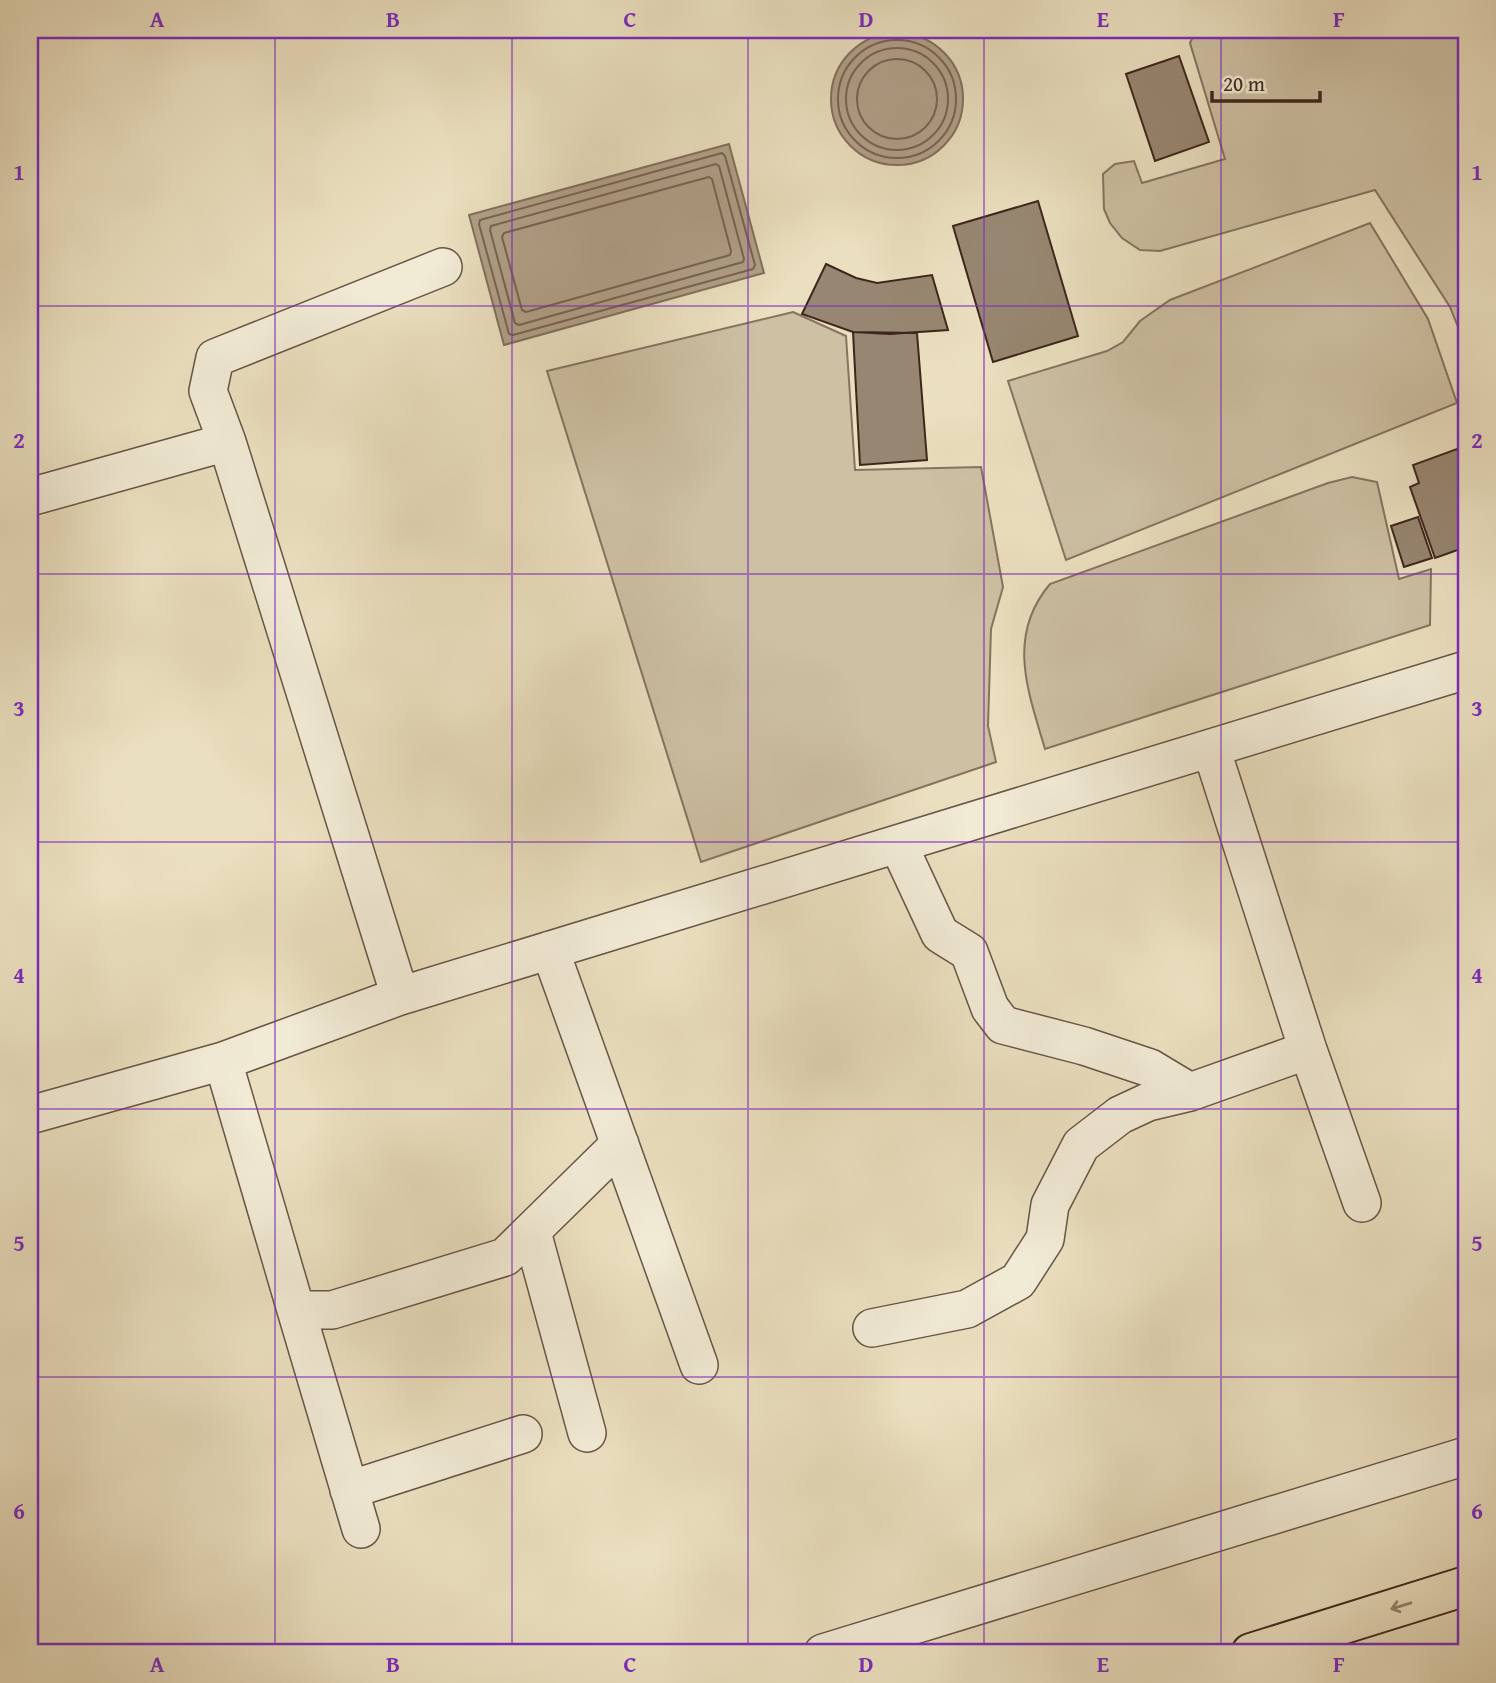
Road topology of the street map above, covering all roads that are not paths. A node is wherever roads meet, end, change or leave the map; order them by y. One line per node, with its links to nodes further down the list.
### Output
1 (443, 267): 2 (street)
2 (227, 442): 3 (street); 8 (street)
3 (30, 497)
4 (1466, 670): 5 (street)
5 (1211, 748): 6 (street); 9 (street)
6 (898, 844): 7 (street); 11 (street)
7 (550, 950): 8 (street); 13 (street)
8 (400, 996): 10 (street)
9 (1308, 1049): 11 (street); 14 (street)
10 (223, 1060): 12 (street); 16 (street)
11 (1189, 1092): 17 (street)
12 (30, 1115)
13 (620, 1144): 15 (street); 18 (street)
14 (1362, 1203)
15 (532, 1232): 16 (street); 19 (street)
16 (296, 1310): 22 (street)
17 (872, 1328)
18 (699, 1365)
19 (587, 1433)
20 (523, 1434): 22 (street)
21 (1466, 1456): 25 (street)
22 (349, 1490): 23 (street)
23 (361, 1529)
24 (1466, 1586): 26 (highway, one-way to 26)
25 (823, 1653)
26 (1251, 1653)

